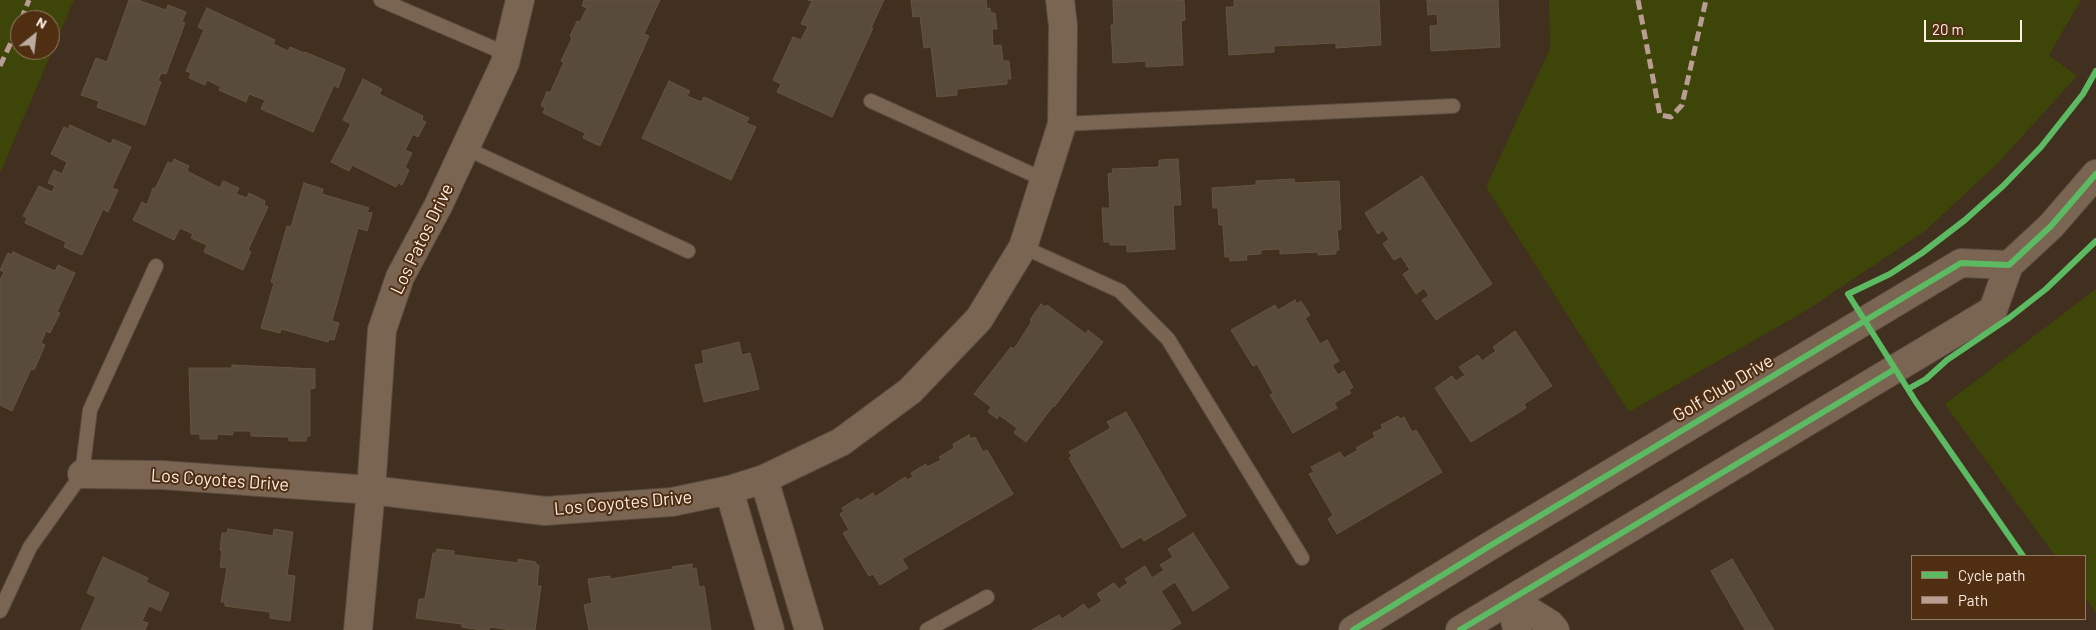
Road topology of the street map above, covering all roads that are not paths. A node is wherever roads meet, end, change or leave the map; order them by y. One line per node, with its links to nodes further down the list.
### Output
1 (381, 0): 4 (lane)
2 (520, 0): 4 (street, Los Patos Drive)
3 (1060, 0): 7 (street, Los Coyotes Drive)
4 (507, 54): 8 (street, Los Patos Drive)
5 (871, 100): 10 (lane)
6 (1453, 106): 7 (lane)
7 (1062, 124): 10 (street, Los Coyotes Drive)
8 (465, 148): 12 (lane); 17 (street, Los Patos Drive)
9 (2096, 174): 13 (street)
10 (1045, 180): 11 (street, Los Coyotes Drive)
11 (1024, 247): 16 (street, Los Coyotes Drive); 19 (lane)
12 (688, 251)
13 (2009, 265): 21 (street); 27 (street, Golf Club Drive)
14 (156, 266): 15 (lane)
15 (82, 474): 17 (street, Los Coyotes Drive); 22 (lane)
16 (764, 479): 18 (street, Los Coyotes Drive); 25 (street)
17 (371, 490): 18 (street, Los Coyotes Drive); 23 (street, Los Patos Drive)
18 (729, 490): 24 (street)
19 (1302, 558)
20 (987, 596): 26 (lane)
21 (1511, 600): 28 (street); 29 (street); 30 (street)
22 (0, 611)
23 (358, 630)
24 (770, 630)
25 (809, 630)
26 (927, 630)
27 (1353, 630)
28 (1460, 630)
29 (1517, 630)
30 (1555, 630)

